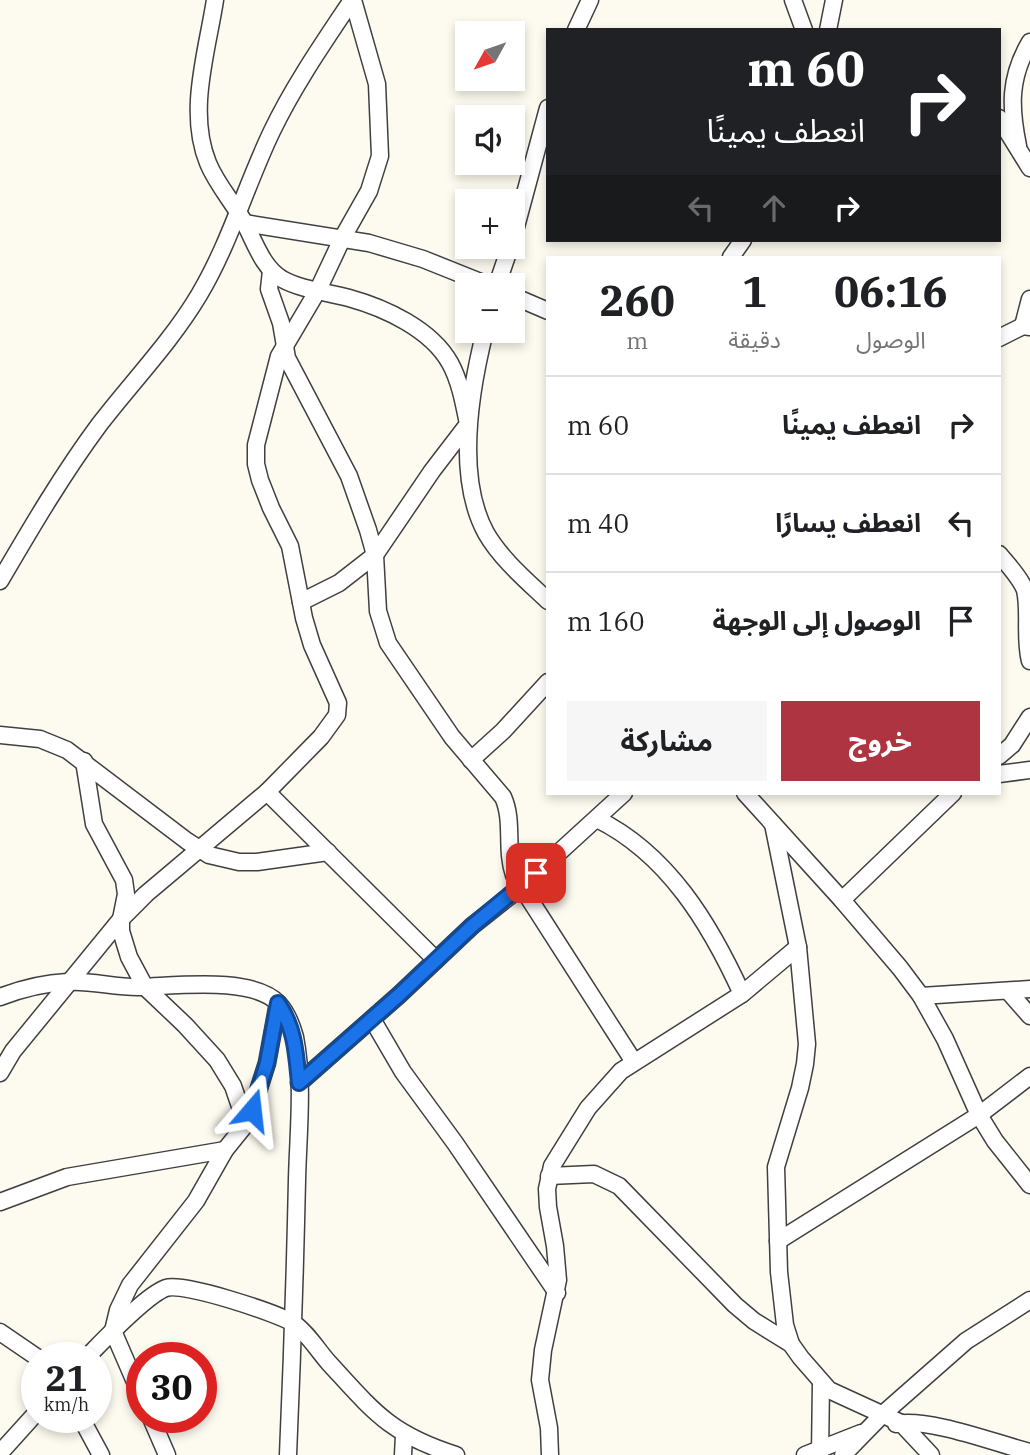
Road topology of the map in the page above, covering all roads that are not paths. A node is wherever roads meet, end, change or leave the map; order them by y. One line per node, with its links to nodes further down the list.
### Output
1 (215, 0): 15 (street)
2 (353, 0): 15 (street); 16 (street)
3 (590, 0): 6 (street)
4 (793, 0): 7 (street)
5 (834, 0): 8 (street)
6 (577, 28)
7 (803, 28)
8 (828, 28)
9 (1030, 42): 12 (street)
10 (546, 115): 14 (street)
11 (1001, 121): 12 (street)
12 (1018, 146): 13 (street)
13 (1030, 168)
14 (525, 193)
15 (242, 218): 16 (street); 17 (street); 30 (street)
16 (343, 237): 18 (street); 19 (street)
17 (271, 271): 19 (street); 26 (street)
18 (458, 273)
19 (318, 290): 26 (street); 27 (street)
20 (1030, 299): 23 (street)
21 (525, 301): 22 (street)
22 (546, 310)
23 (1027, 326): 24 (street)
24 (1001, 337)
25 (482, 343): 27 (street)
26 (284, 345): 28 (street); 32 (street)
27 (468, 424): 28 (street); 31 (street)
28 (375, 555): 32 (street); 38 (street)
29 (1001, 556): 33 (street)
30 (0, 581)
31 (546, 599)
32 (301, 602): 42 (street)
33 (1030, 661)
34 (546, 684): 38 (street)
35 (1030, 717): 37 (street)
36 (0, 734): 39 (street)
37 (1001, 754)
38 (471, 760): 50 (street)
39 (84, 761): 48 (street); 52 (street)
40 (1030, 770): 41 (street)
41 (1001, 774)
42 (267, 792): 48 (street); 49 (street)
43 (622, 795): 46 (street)
44 (747, 795): 47 (street)
45 (951, 795): 51 (street)
46 (597, 819): 50 (street); 59 (street)
47 (773, 824): 51 (street); 53 (street)
48 (199, 850): 49 (street); 52 (street)
49 (328, 852): 54 (street)
50 (520, 887): 54 (street); 65 (street)
51 (842, 901): 60 (street)
52 (121, 919): 55 (street); 56 (street)
53 (798, 947): 59 (street); 75 (street)
54 (436, 960): 64 (street)
55 (69, 982): 56 (street); 61 (street); 66 (street)
56 (145, 987): 62 (street); 70 (street)
57 (1030, 989): 58 (street)
58 (1008, 991): 60 (street); 63 (street)
59 (742, 994): 65 (street)
60 (921, 996): 69 (street)
61 (0, 997)
62 (278, 1003): 68 (street); 70 (street)
63 (1030, 1016)
64 (372, 1019): 68 (street); 76 (street)
65 (634, 1062): 72 (street)
66 (0, 1073)
67 (1030, 1076): 69 (street)
68 (299, 1083): 78 (street)
69 (979, 1115): 73 (street); 75 (street)
70 (246, 1124): 71 (street)
71 (225, 1150): 74 (street); 79 (street)
72 (549, 1175): 76 (street); 82 (street)
73 (1030, 1185)
74 (0, 1202)
75 (778, 1241): 82 (street)
76 (557, 1293): 101 (street)
77 (1030, 1300): 86 (street)
78 (294, 1324): 79 (street); 92 (street); 98 (street)
79 (113, 1331): 81 (street); 84 (street)
80 (0, 1332): 83 (street)
81 (102, 1342)
82 (792, 1344): 85 (street)
83 (21, 1346)
84 (126, 1361)
85 (821, 1382): 86 (street); 93 (street)
86 (883, 1414): 87 (street); 88 (street)
87 (901, 1423): 88 (street); 94 (street); 104 (street)
88 (870, 1429): 93 (street); 103 (street)
89 (21, 1430): 95 (street)
90 (90, 1433): 96 (street)
91 (157, 1433): 97 (street)
92 (404, 1434): 99 (street); 100 (street)
93 (820, 1452): 102 (street)
94 (1030, 1452)
95 (0, 1453)
96 (102, 1455)
97 (167, 1455)
98 (288, 1455)
99 (403, 1455)
100 (456, 1455)
101 (550, 1455)
102 (804, 1455)
103 (843, 1455)
104 (930, 1455)

